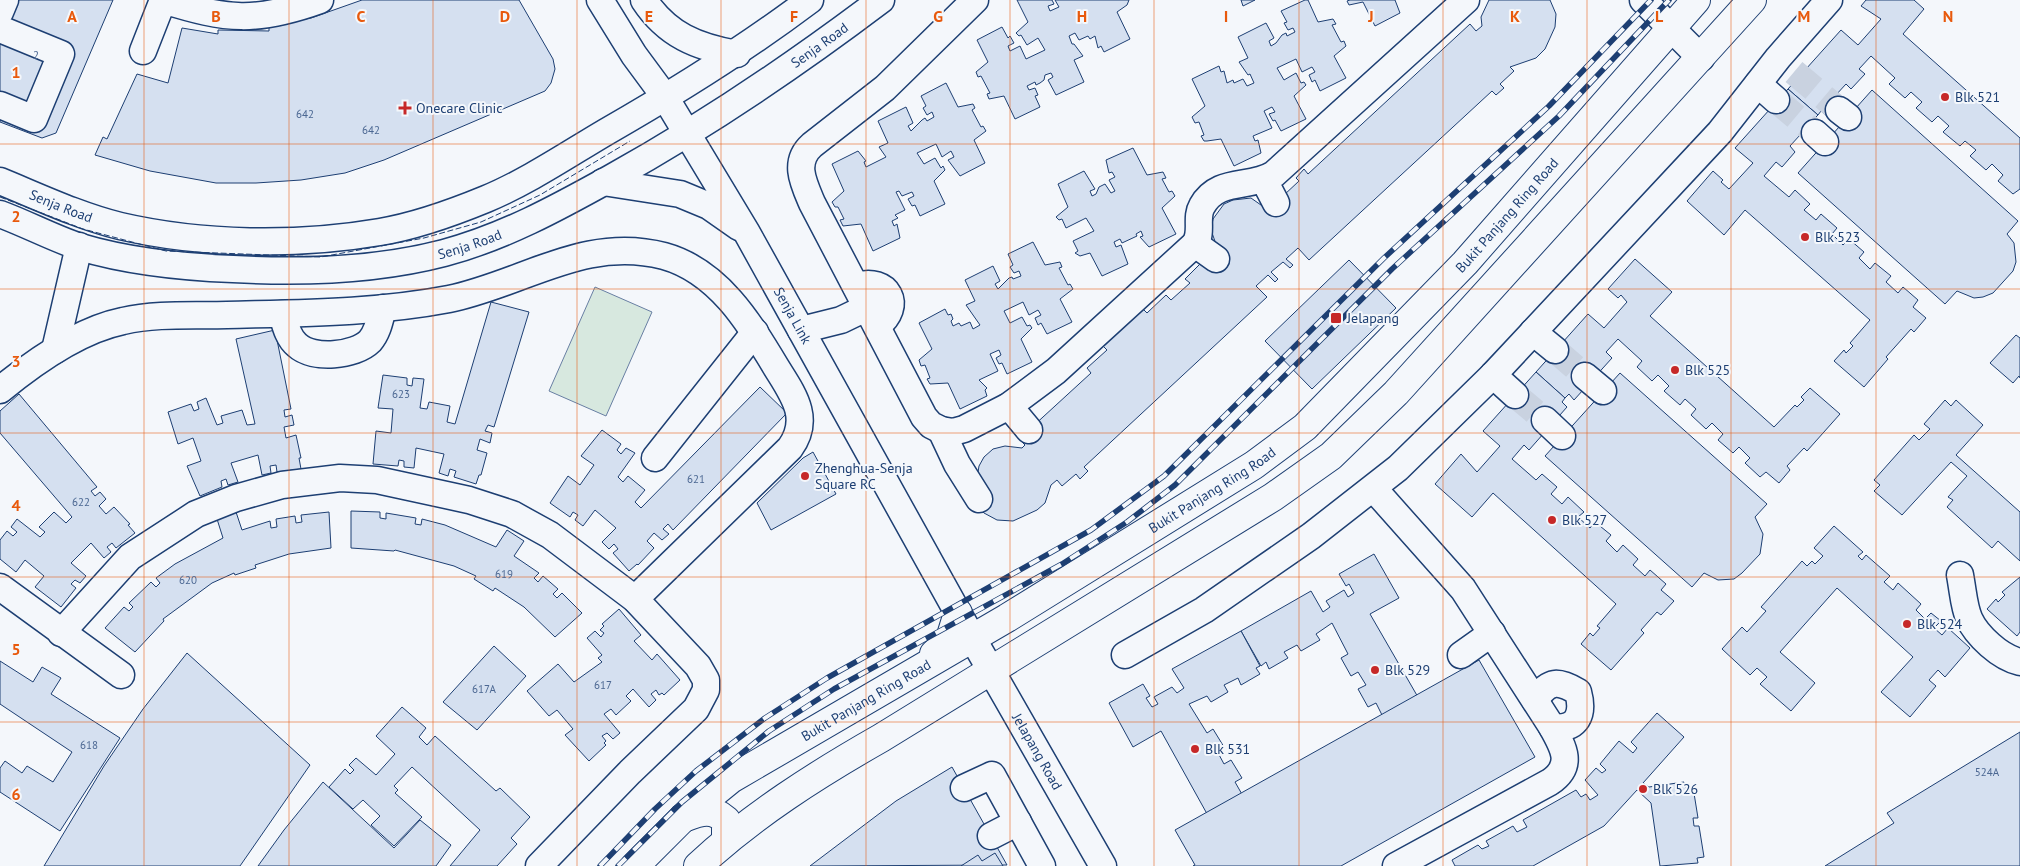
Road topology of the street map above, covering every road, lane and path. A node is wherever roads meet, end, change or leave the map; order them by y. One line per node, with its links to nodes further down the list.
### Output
1 (5, 0): 13 (street)
2 (320, 0): 16 (street)
3 (600, 0): 19 (street, Senja Link)
4 (644, 0): 17 (street)
5 (810, 0): 17 (street, Senja Road)
6 (881, 0): 21 (street, Senja Road)
7 (975, 0): 29 (street)
8 (1466, 0): 26 (street)
9 (1643, 0): 14 (street)
10 (1696, 0): 14 (main road, Bukit Panjang Ring Road)
11 (1752, 0): 18 (main road)
12 (1829, 0): 34 (street)
13 (0, 12)
14 (1671, 28): 18 (street); 52 (main road, Bukit Panjang Ring Road)
15 (0, 29): 20 (street)
16 (143, 51)
17 (736, 54): 19 (street, Senja Road)
18 (1701, 58): 57 (main road)
19 (665, 97): 21 (street, Senja Link); 22 (street, Senja Road)
20 (0, 105)
21 (688, 134): 23 (street, Senja Road); 25 (street, Senja Link)
22 (0, 181)
23 (603, 182): 25 (street); 27 (street, Senja Road)
24 (0, 214): 27 (street, Senja Road)
25 (747, 233): 32 (street, Senja Link)
26 (1195, 244): 28 (street); 40 (street)
27 (79, 246): 35 (street)
28 (1216, 258)
29 (867, 306): 32 (street); 41 (street)
30 (383, 308): 31 (street); 31 (street); 33 (street)
31 (282, 314): 35 (street)
32 (801, 330): 49 (street, Senja Link)
33 (755, 332): 43 (street); 48 (street)
34 (1533, 332): 36 (street); 37 (street)
35 (55, 350): 38 (street)
36 (1555, 350)
37 (1493, 375): 39 (street); 44 (street)
38 (0, 390)
39 (1516, 395)
40 (1009, 406): 41 (street); 42 (street)
41 (941, 430): 45 (street)
42 (1029, 430)
43 (655, 458)
44 (1374, 489): 51 (street); 53 (street)
45 (979, 499)
46 (1960, 575): 56 (street)
47 (0, 587): 50 (street)
48 (635, 599): 50 (street); 67 (street)
49 (958, 612): 52 (street, Senja Link); 55 (main road)
50 (61, 633): 58 (street)
51 (1492, 633): 54 (street); 59 (street)
52 (972, 638): 55 (main road, Bukit Panjang Ring Road); 57 (street, Jelapang Road)
53 (1125, 655)
54 (1461, 655)
55 (930, 662): 62 (main road, Bukit Panjang Ring Road)
56 (2020, 662)
57 (990, 670): 65 (main road); 71 (street, Jelapang Road)
58 (121, 675)
59 (1535, 700): 60 (street); 60 (street)
60 (1552, 727): 66 (street)
61 (964, 788): 63 (street)
62 (684, 818): 65 (main road); 68 (main road, Bukit Panjang Ring Road)
63 (1018, 822): 64 (street); 70 (street)
64 (990, 836)
65 (726, 841): 69 (main road)
66 (1410, 862)
67 (539, 866)
68 (635, 866)
69 (698, 866)
70 (1042, 866)
71 (1103, 866)

